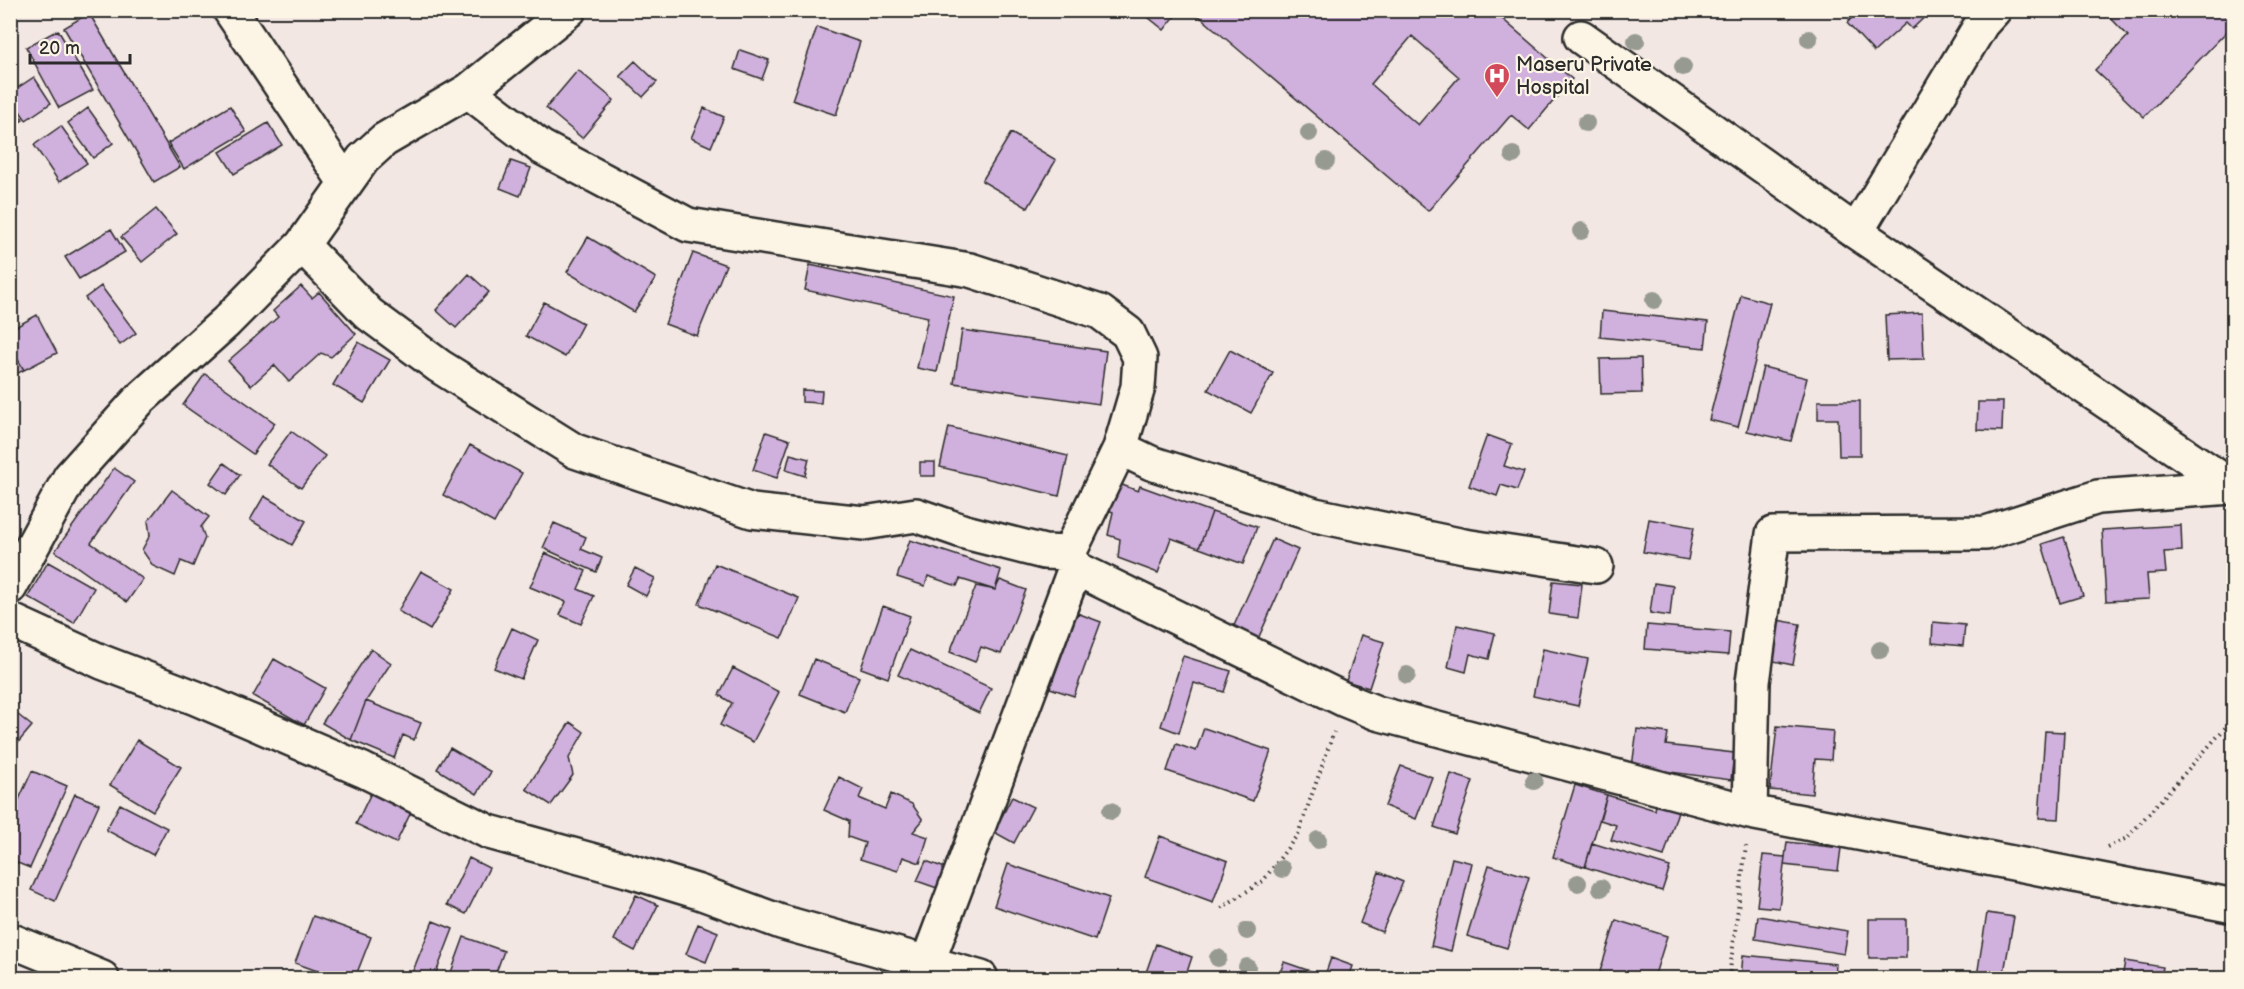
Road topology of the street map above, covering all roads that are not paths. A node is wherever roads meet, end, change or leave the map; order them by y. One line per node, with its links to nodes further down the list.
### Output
1 (230, 10): 6 (street)
2 (569, 10): 5 (street)
3 (1994, 10): 7 (street)
4 (1581, 37): 7 (street)
5 (468, 91): 6 (street); 9 (street)
6 (345, 182): 8 (street)
7 (1856, 232): 10 (street)
8 (302, 245): 11 (street); 13 (street)
9 (1120, 448): 11 (street); 12 (street)
10 (2232, 487): 15 (street)
11 (1072, 561): 15 (street); 18 (street)
12 (1596, 566)
13 (10, 587)
14 (10, 620): 18 (street)
15 (1750, 812): 16 (street)
16 (2234, 906)
17 (10, 940): 19 (street)
18 (940, 971): 20 (street)
19 (102, 978)
20 (981, 978)

